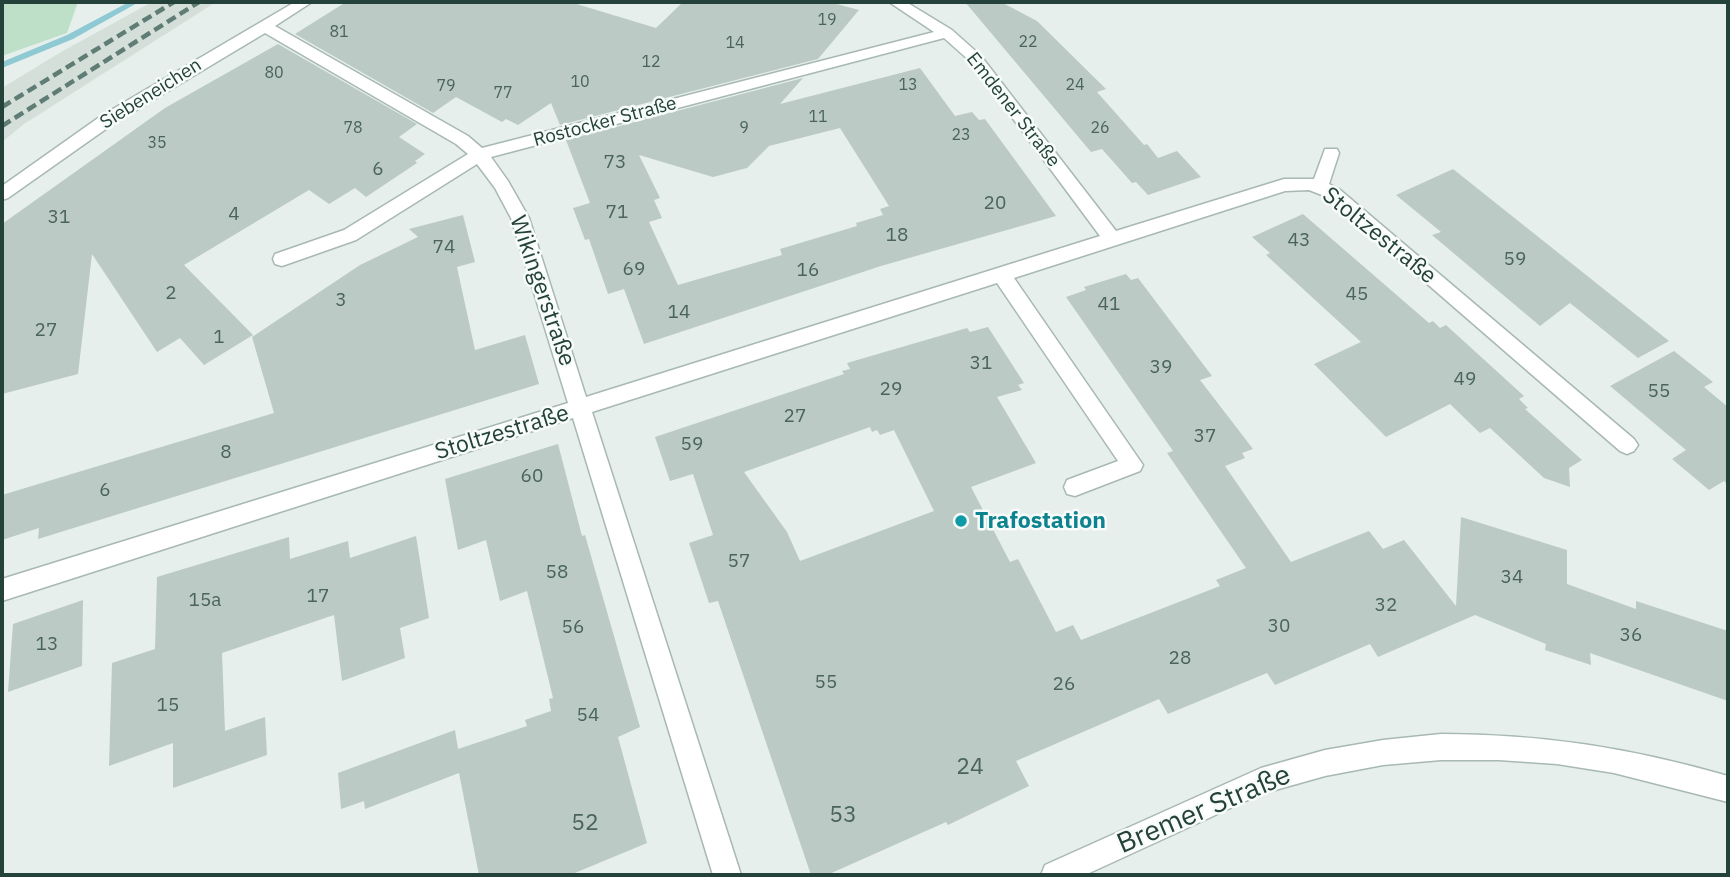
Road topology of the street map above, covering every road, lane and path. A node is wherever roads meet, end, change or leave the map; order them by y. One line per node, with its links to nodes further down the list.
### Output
1 (305, 2): 3 (street, Siebeneichen)
2 (896, 2): 4 (street, Emdener Straße)
3 (264, 26): 6 (street, Wikingerstraße); 8 (street, Siebeneichen)
4 (947, 33): 6 (street, Rostocker Straße); 9 (street, Emdener Straße)
5 (1331, 153): 7 (street)
6 (481, 155): 10 (street, Rostocker Straße); 12 (street, Wikingerstraße)
7 (1320, 186): 9 (street, Stoltzestraße); 13 (street, Stoltzestraße)
8 (2, 194)
9 (1112, 239): 11 (street, Stoltzestraße)
10 (282, 259)
11 (1002, 275): 12 (street, Stoltzestraße); 14 (street)
12 (582, 408): 15 (street, Stoltzestraße); 17 (street, Wikingerstraße)
13 (1627, 445)
14 (1075, 487)
15 (2, 590)
16 (1728, 789): 18 (street, Bremer Straße)
17 (727, 875)
18 (1055, 875)

